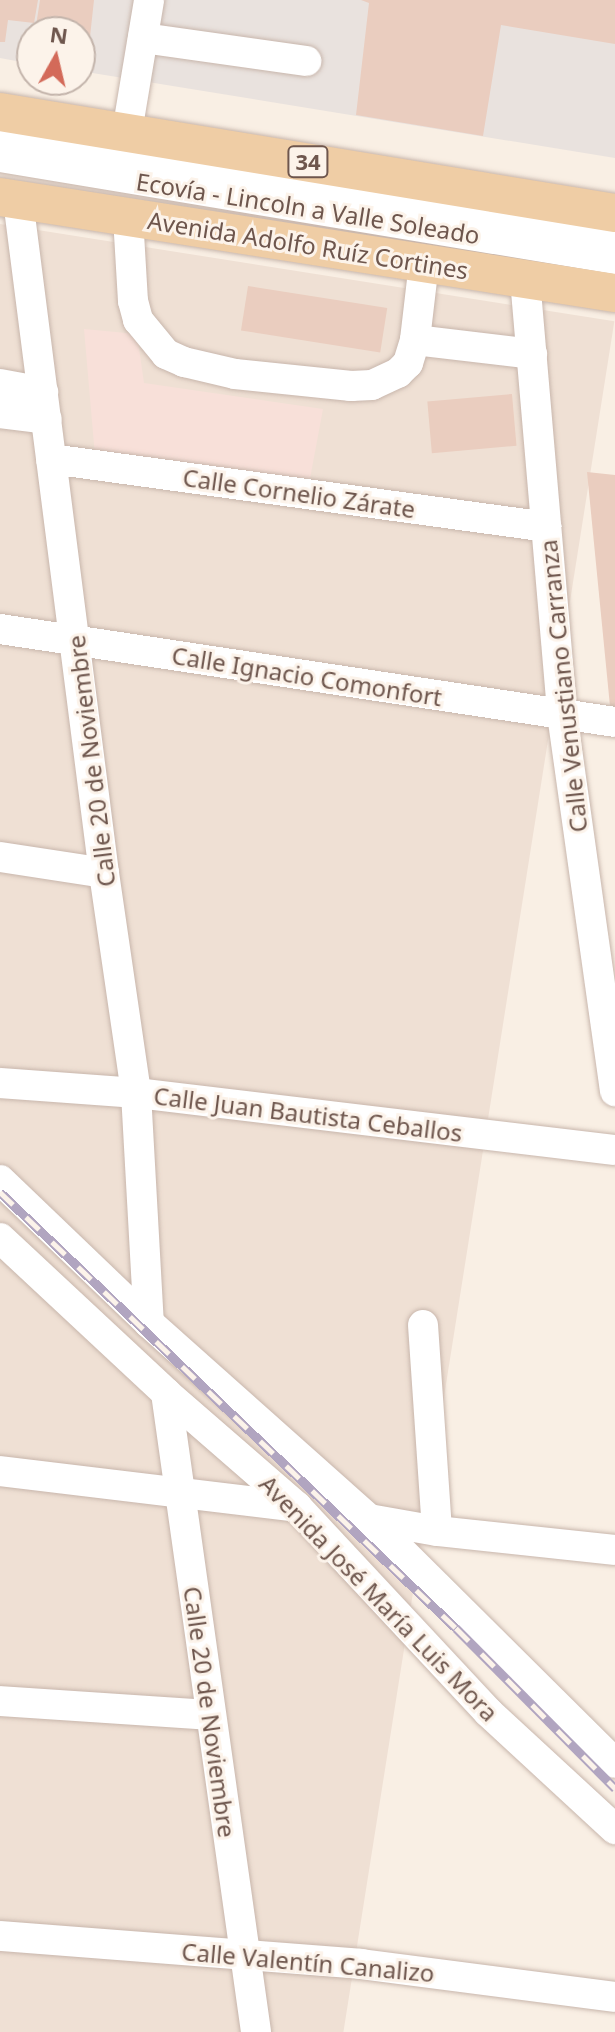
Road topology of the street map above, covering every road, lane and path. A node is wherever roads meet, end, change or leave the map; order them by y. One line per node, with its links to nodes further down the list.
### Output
1 (149, 0): 2 (street)
2 (143, 38): 3 (street); 5 (street)
3 (306, 61)
4 (0, 112): 5 (main road, 34)
5 (127, 132): 9 (main road, 34)
6 (0, 134): 11 (street)
7 (0, 157): 12 (street, Ecovía - Lincoln a Valle Soleado)
8 (9, 199): 10 (main road, Avenida Adolfo Ruíz Cortines); 19 (street, Calle 20 de Noviembre)
9 (615, 213)
10 (128, 217): 13 (main road, Avenida Adolfo Ruíz Cortines); 16 (street)
11 (615, 236)
12 (615, 259)
13 (424, 263): 14 (main road, Avenida Adolfo Ruíz Cortines); 16 (street)
14 (525, 279): 15 (main road, Avenida Adolfo Ruíz Cortines); 17 (street, Calle Venustiano Carranza)
15 (615, 293)
16 (415, 340): 17 (street)
17 (532, 354): 22 (street, Calle Venustiano Carranza)
18 (0, 384): 19 (street)
19 (45, 406): 20 (street); 21 (street, Calle 20 de Noviembre)
20 (0, 413)
21 (51, 459): 22 (street, Calle Cornelio Zárate); 24 (street, Calle 20 de Noviembre)
22 (546, 527): 25 (street, Calle Venustiano Carranza)
23 (0, 629): 24 (street, Calle Ignacio Comonfort)
24 (77, 640): 25 (street, Calle Ignacio Comonfort); 28 (street, Calle 20 de Noviembre)
25 (562, 714): 26 (street, Calle Ignacio Comonfort); 29 (street, Calle Venustiano Carranza)
26 (615, 722)
27 (0, 857): 28 (street)
28 (104, 873): 32 (street, Calle 20 de Noviembre)
29 (604, 938): 31 (street, Calle Venustiano Carranza)
30 (0, 1083): 32 (street, Calle Juan Bautista Ceballos)
31 (615, 1091)
32 (136, 1093): 33 (street, Calle Juan Bautista Ceballos); 36 (street, Calle 20 de Noviembre)
33 (615, 1150)
34 (0, 1180): 36 (street, Avenida José María Luis Mora)
35 (0, 1238): 38 (street, Avenida José María Luis Mora)
36 (149, 1323): 42 (street, Avenida José María Luis Mora)
37 (423, 1325): 43 (street)
38 (166, 1393): 40 (street, Calle 20 de Noviembre); 41 (street, Avenida José María Luis Mora)
39 (0, 1471): 40 (street)
40 (178, 1494): 41 (street); 46 (street, Calle 20 de Noviembre)
41 (297, 1507): 48 (street, Avenida José María Luis Mora)
42 (369, 1519): 43 (street); 47 (street, Avenida José María Luis Mora)
43 (437, 1531): 44 (street)
44 (615, 1550)
45 (0, 1701): 46 (street)
46 (209, 1715): 50 (street, Calle 20 de Noviembre)
47 (615, 1763)
48 (615, 1829)
49 (0, 1936): 50 (street, Calle Valentín Canalizo)
50 (247, 1953): 51 (street, Calle Valentín Canalizo); 52 (street, Calle 20 de Noviembre)
51 (615, 1997)
52 (256, 2032)

